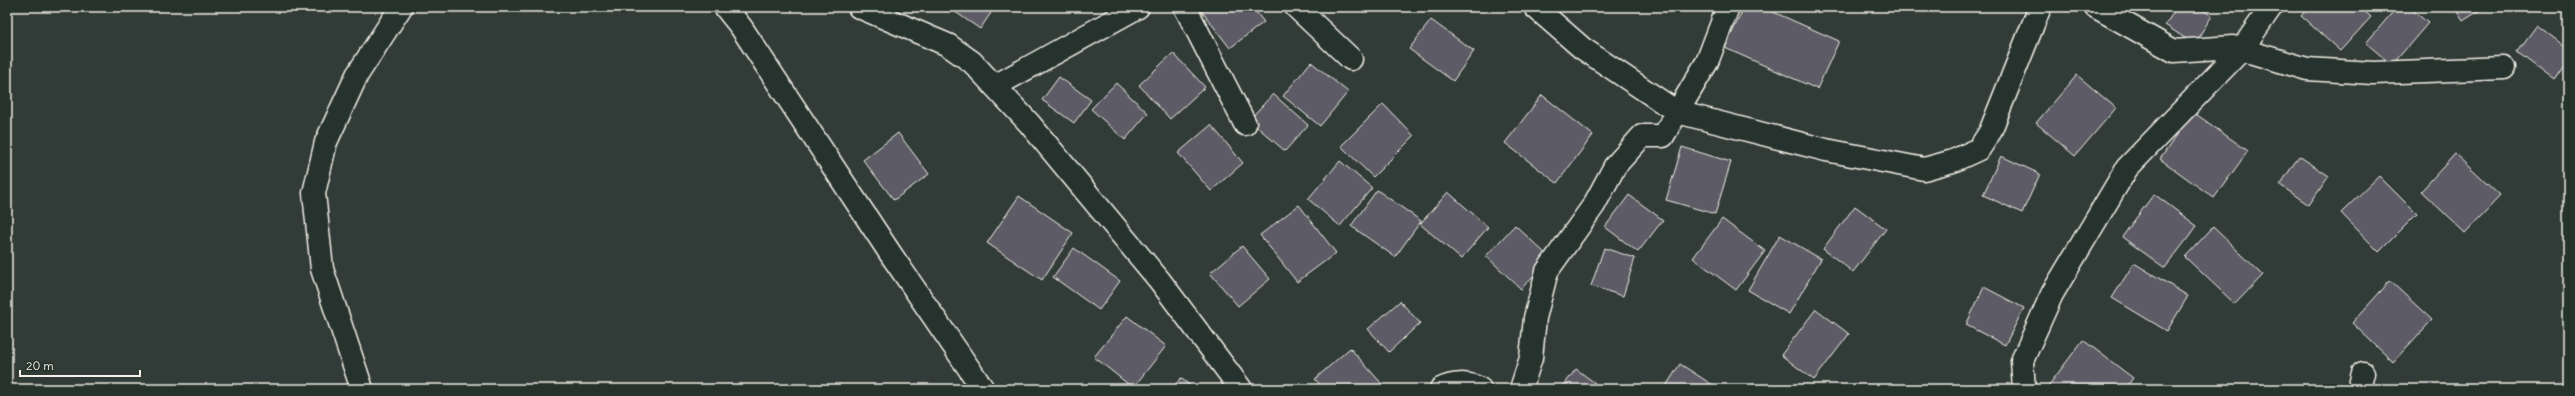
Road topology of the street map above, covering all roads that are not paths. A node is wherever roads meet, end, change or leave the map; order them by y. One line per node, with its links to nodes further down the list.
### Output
1 (401, 7): 18 (street)
2 (725, 7): 19 (street)
3 (859, 7): 15 (street)
4 (1138, 7): 15 (street)
5 (1185, 7): 17 (street)
6 (1296, 7): 13 (street)
7 (1535, 7): 16 (street)
8 (1728, 7): 16 (street)
9 (2040, 7): 16 (street)
10 (2096, 7): 12 (street)
11 (2271, 7): 12 (street)
12 (2242, 49): 14 (street); 24 (street)
13 (1351, 59)
14 (2504, 68)
15 (995, 86): 20 (street)
16 (1677, 112): 23 (street)
17 (1245, 124)
18 (362, 389)
19 (983, 389)
20 (1241, 389)
21 (1441, 389): 22 (street)
22 (1480, 389)
23 (1521, 389)
24 (2024, 389)

